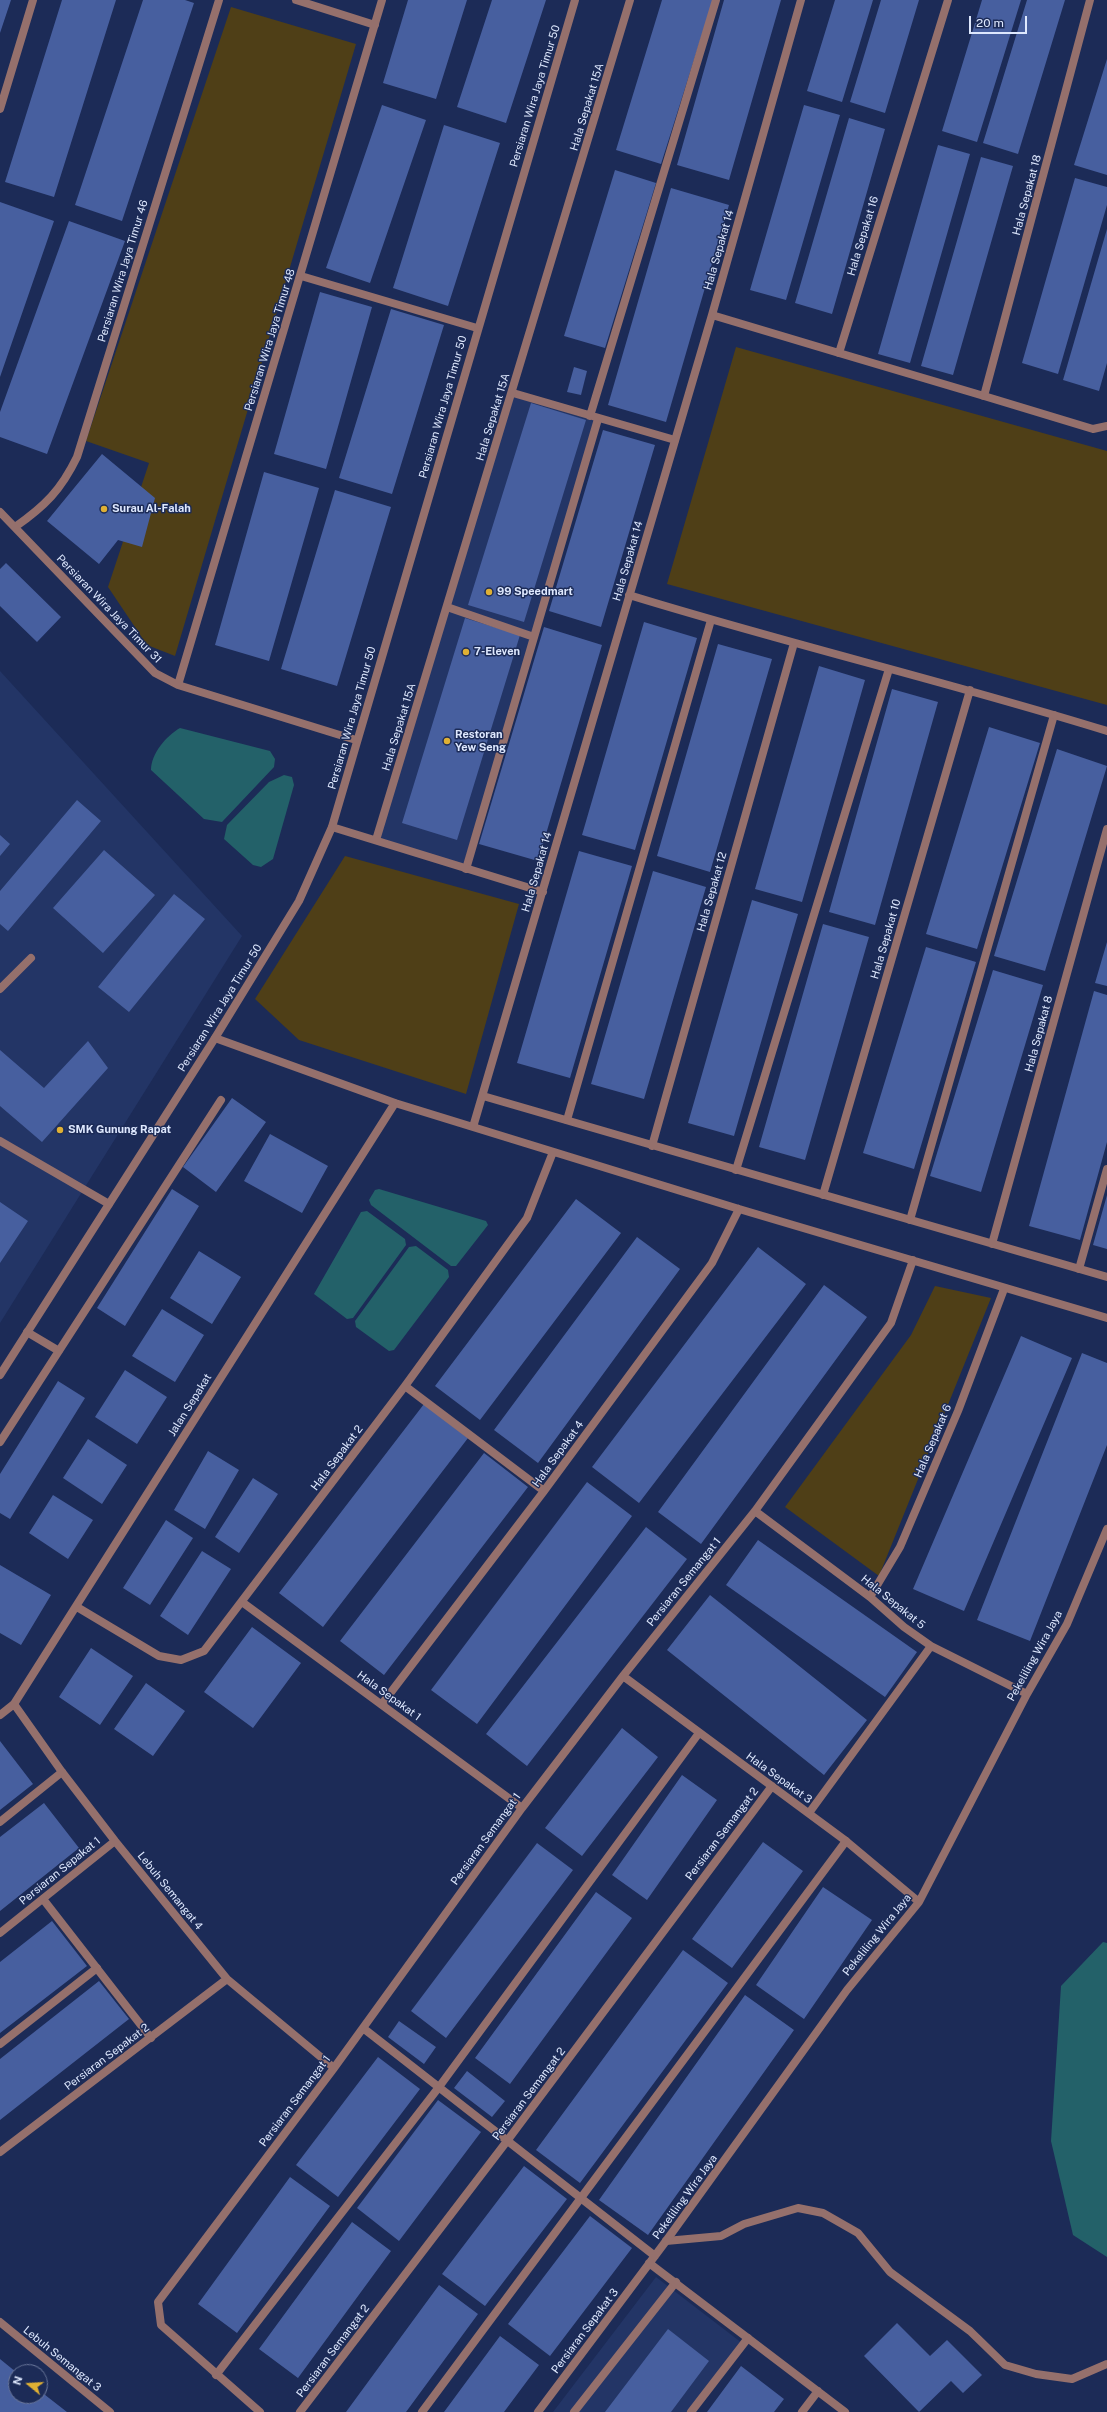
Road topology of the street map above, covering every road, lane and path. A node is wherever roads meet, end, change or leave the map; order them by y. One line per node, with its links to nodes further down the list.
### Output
1 (33, 0): 12 (street)
2 (219, 0): 23 (street, Persiaran Wira Jaya Timur 46)
3 (296, 0): 11 (street)
4 (382, 0): 11 (street, Persiaran Wira Jaya Timur 48)
5 (575, 0): 15 (street, Persiaran Wira Jaya Timur 50)
6 (630, 0): 17 (street, Hala Sepakat 15A)
7 (716, 0): 19 (street)
8 (801, 0): 14 (street, Hala Sepakat 14)
9 (948, 0): 16 (street, Hala Sepakat 16)
10 (1090, 0): 18 (street, Hala Sepakat 18)
11 (375, 25): 13 (street, Persiaran Wira Jaya Timur 48)
12 (0, 108)
13 (301, 276): 15 (street); 30 (street, Persiaran Wira Jaya Timur 48)
14 (712, 315): 16 (street); 21 (street, Hala Sepakat 14)
15 (478, 328): 34 (street, Persiaran Wira Jaya Timur 50)
16 (839, 353): 18 (street)
17 (513, 392): 19 (street); 25 (street, Hala Sepakat 15A)
18 (984, 396): 20 (street)
19 (594, 417): 21 (street); 27 (street)
20 (1107, 426)
21 (675, 440): 24 (street, Hala Sepakat 14)
22 (0, 512): 23 (street, Persiaran Wira Jaya Timur 31)
23 (15, 527): 30 (street, Persiaran Wira Jaya Timur 31)
24 (630, 595): 26 (street); 39 (street, Hala Sepakat 14)
25 (447, 607): 27 (street); 37 (street, Hala Sepakat 15A)
26 (711, 620): 28 (street); 46 (street)
27 (534, 637): 38 (street)
28 (794, 643): 29 (street); 49 (street, Hala Sepakat 12)
29 (889, 669): 31 (street); 52 (street)
30 (178, 685): 34 (street, Persiaran Wira Jaya Timur 31)
31 (970, 690): 32 (street); 53 (street, Hala Sepakat 10)
32 (1054, 714): 33 (street); 56 (street)
33 (1107, 731)
34 (356, 740): 35 (street, Persiaran Wira Jaya Timur 50)
35 (332, 827): 37 (street); 42 (street, Persiaran Wira Jaya Timur 50)
36 (1107, 829): 57 (street, Hala Sepakat 8)
37 (376, 840): 38 (street)
38 (466, 869): 39 (street)
39 (543, 892): 43 (street, Hala Sepakat 14)
40 (31, 958): 41 (street)
41 (0, 989)
42 (215, 1038): 45 (street); 54 (street, Persiaran Wira Jaya Timur 50)
43 (483, 1096): 46 (street); 47 (street, Hala Sepakat 14)
44 (221, 1100): 64 (street)
45 (395, 1103): 47 (street); 73 (street, Jalan Sepakat)
46 (567, 1120): 49 (street)
47 (473, 1127): 50 (street)
48 (0, 1141): 54 (street)
49 (652, 1146): 52 (street)
50 (553, 1152): 55 (street); 66 (street, Hala Sepakat 2)
51 (1107, 1169): 59 (street)
52 (736, 1170): 53 (street)
53 (823, 1195): 56 (street)
54 (109, 1204): 63 (street, Persiaran Wira Jaya Timur 50)
55 (739, 1209): 58 (street); 68 (street, Hala Sepakat 4)
56 (910, 1220): 57 (street)
57 (992, 1244): 59 (street)
58 (913, 1260): 61 (street); 69 (street, Persiaran Semangat 1)
59 (1079, 1269): 60 (street)
60 (1107, 1278)
61 (1004, 1289): 62 (street); 71 (street, Hala Sepakat 6)
62 (1107, 1318)
63 (27, 1332): 64 (street); 65 (street, Persiaran Wira Jaya Timur 50)
64 (59, 1351): 67 (street)
65 (0, 1374)
66 (405, 1386): 68 (street); 72 (street, Hala Sepakat 2)
67 (0, 1442)
68 (544, 1491): 78 (street, Hala Sepakat 4)
69 (755, 1512): 71 (street, Hala Sepakat 5); 75 (street, Persiaran Semangat 1)
70 (1107, 1529): 76 (street, Pekeliling Wira Jaya)
71 (870, 1597): 74 (street, Hala Sepakat 5)
72 (242, 1602): 73 (street, Hala Sepakat 2); 78 (street, Hala Sepakat 1)
73 (76, 1607): 77 (street, Jalan Sepakat)
74 (931, 1646): 76 (street, Hala Sepakat 5); 84 (street)
75 (623, 1676): 80 (street, Hala Sepakat 3); 83 (street, Persiaran Semangat 1)
76 (1027, 1694): 89 (street, Pekeliling Wira Jaya)
77 (14, 1704): 79 (street, Jalan Sepakat); 81 (street, Lebuh Semangat 4)
78 (382, 1704): 83 (street, Hala Sepakat 1)
79 (0, 1715)
80 (699, 1733): 82 (street, Hala Sepakat 3); 97 (street)
81 (62, 1772): 85 (street); 86 (street, Lebuh Semangat 4)
82 (772, 1786): 84 (street, Hala Sepakat 3); 98 (street, Persiaran Semangat 2)
83 (522, 1808): 93 (street, Persiaran Semangat 1)
84 (808, 1813): 87 (street, Hala Sepakat 3)
85 (0, 1822)
86 (115, 1841): 88 (street, Persiaran Sepakat 1); 92 (street, Lebuh Semangat 4)
87 (846, 1841): 89 (street, Hala Sepakat 3); 100 (street)
88 (43, 1899): 90 (street, Persiaran Sepakat 1); 91 (street)
89 (919, 1902): 101 (street, Pekeliling Wira Jaya)
90 (0, 1933)
91 (97, 1968): 94 (street); 95 (street)
92 (227, 1979): 94 (street, Persiaran Sepakat 2); 96 (street, Lebuh Semangat 4)
93 (363, 2028): 96 (street, Persiaran Semangat 1); 97 (street)
94 (151, 2038): 99 (street, Persiaran Sepakat 2)
95 (0, 2044)
96 (334, 2068): 108 (street, Persiaran Semangat 1)
97 (439, 2087): 98 (street); 108 (street)
98 (507, 2141): 100 (street); 112 (street, Persiaran Semangat 2)
99 (0, 2152)
100 (582, 2198): 102 (street); 113 (street)
101 (666, 2241): 102 (street, Pekeliling Wira Jaya); 107 (street)
102 (655, 2256): 103 (street, Pekeliling Wira Jaya)
103 (649, 2263): 104 (street); 114 (street, Persiaran Sepakat 3)
104 (676, 2282): 106 (street); 115 (street)
105 (0, 2322): 110 (street, Lebuh Semangat 3)
106 (748, 2338): 109 (street); 116 (street)
107 (1107, 2364)
108 (216, 2375): 111 (street, Persiaran Semangat 1)
109 (818, 2391): 117 (street); 118 (street)
110 (110, 2412)
111 (260, 2412)
112 (300, 2412)
113 (422, 2412)
114 (538, 2412)
115 (574, 2412)
116 (691, 2412)
117 (802, 2412)
118 (845, 2412)

